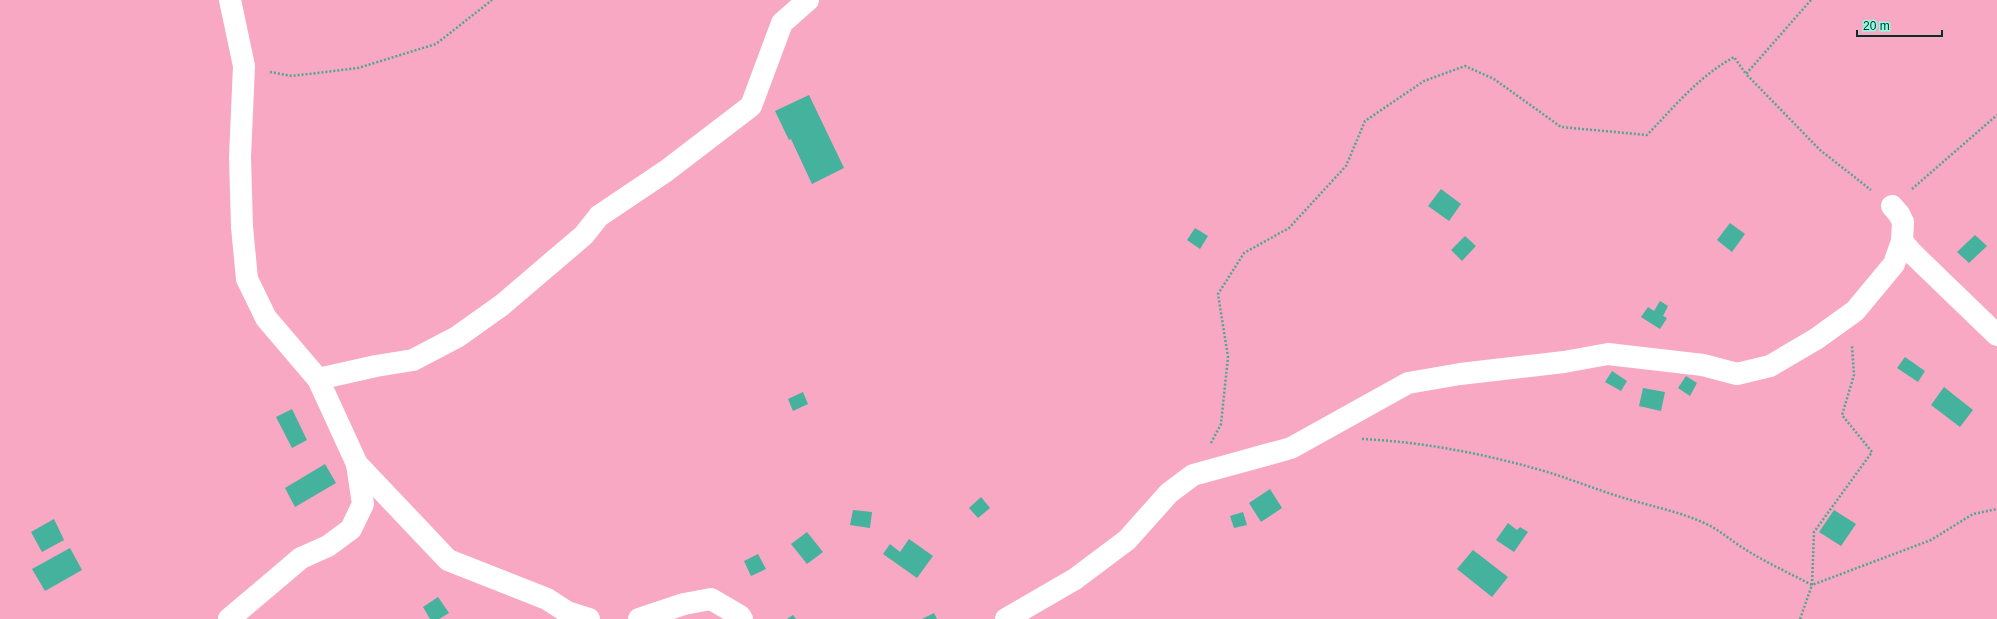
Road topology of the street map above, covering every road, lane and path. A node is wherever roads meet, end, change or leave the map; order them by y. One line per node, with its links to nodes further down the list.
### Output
1 (230, 0): 5 (street)
2 (492, 0): 5 (path)
3 (808, 0): 12 (street)
4 (1812, 0): 6 (path)
5 (244, 66): 12 (street)
6 (1746, 74): 8 (path); 15 (path)
7 (1997, 115): 8 (path)
8 (1892, 206): 9 (street)
9 (1902, 241): 10 (street); 15 (street)
10 (1997, 335)
11 (1856, 339): 17 (path)
12 (318, 379): 14 (street)
13 (1355, 438): 17 (path)
14 (357, 464): 18 (street); 19 (street)
15 (1193, 474): 22 (street)
16 (1997, 509): 17 (path)
17 (1812, 585): 23 (path)
18 (229, 619)
19 (589, 619)
20 (639, 619): 21 (street)
21 (742, 619)
22 (1006, 619)
23 (1800, 619)

